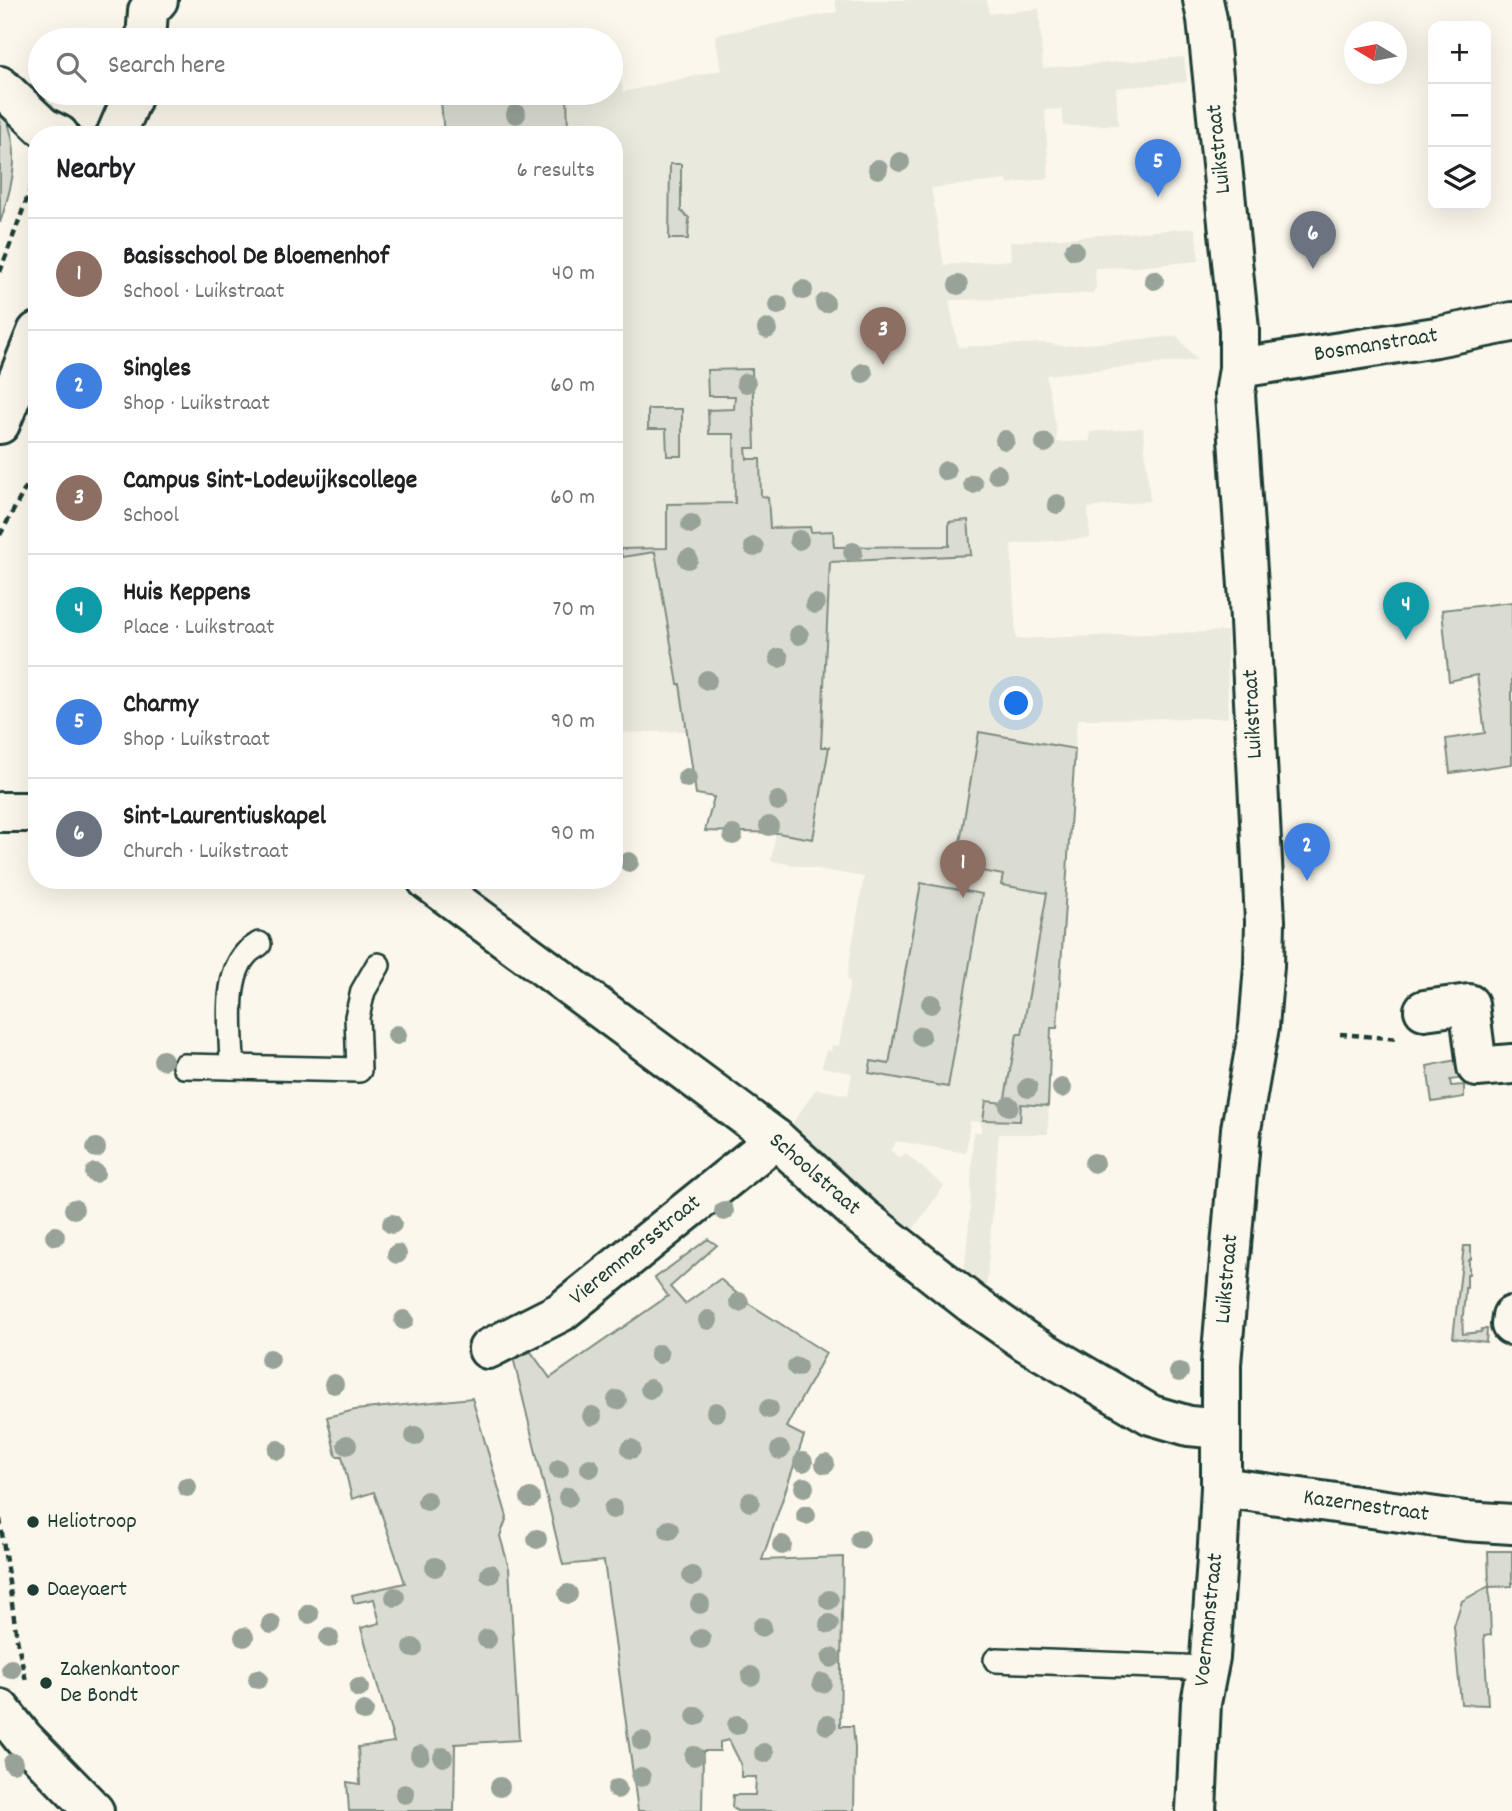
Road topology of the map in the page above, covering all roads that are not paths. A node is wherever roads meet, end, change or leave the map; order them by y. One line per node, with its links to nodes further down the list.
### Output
1 (1203, 0): 8 (street, Luikstraat)
2 (0, 86): 4 (street)
3 (129, 105): 5 (street)
4 (42, 126)
5 (120, 126)
6 (1512, 322): 8 (street, Bosmanstraat)
7 (28, 354): 9 (street)
8 (1239, 368): 21 (street, Luikstraat)
9 (0, 424)
10 (0, 812): 11 (street)
11 (28, 812)
12 (429, 889): 19 (street, Schoolstraat)
13 (259, 944): 18 (lane)
14 (378, 965): 18 (lane)
15 (1424, 1010): 16 (street)
16 (1512, 1064)
17 (184, 1066): 18 (lane)
18 (232, 1067)
19 (776, 1139): 20 (street, Vieremmersstraat); 21 (street, Schoolstraat)
20 (488, 1349)
21 (1221, 1429): 22 (street, Voermanstraat)
22 (1221, 1487): 23 (street, Kazernestraat); 25 (street, Voermanstraat)
23 (1512, 1524)
24 (996, 1660): 25 (lane)
25 (1208, 1668): 28 (street, Voermanstraat)
26 (13, 1697): 27 (street)
27 (93, 1811)
28 (1196, 1811)

